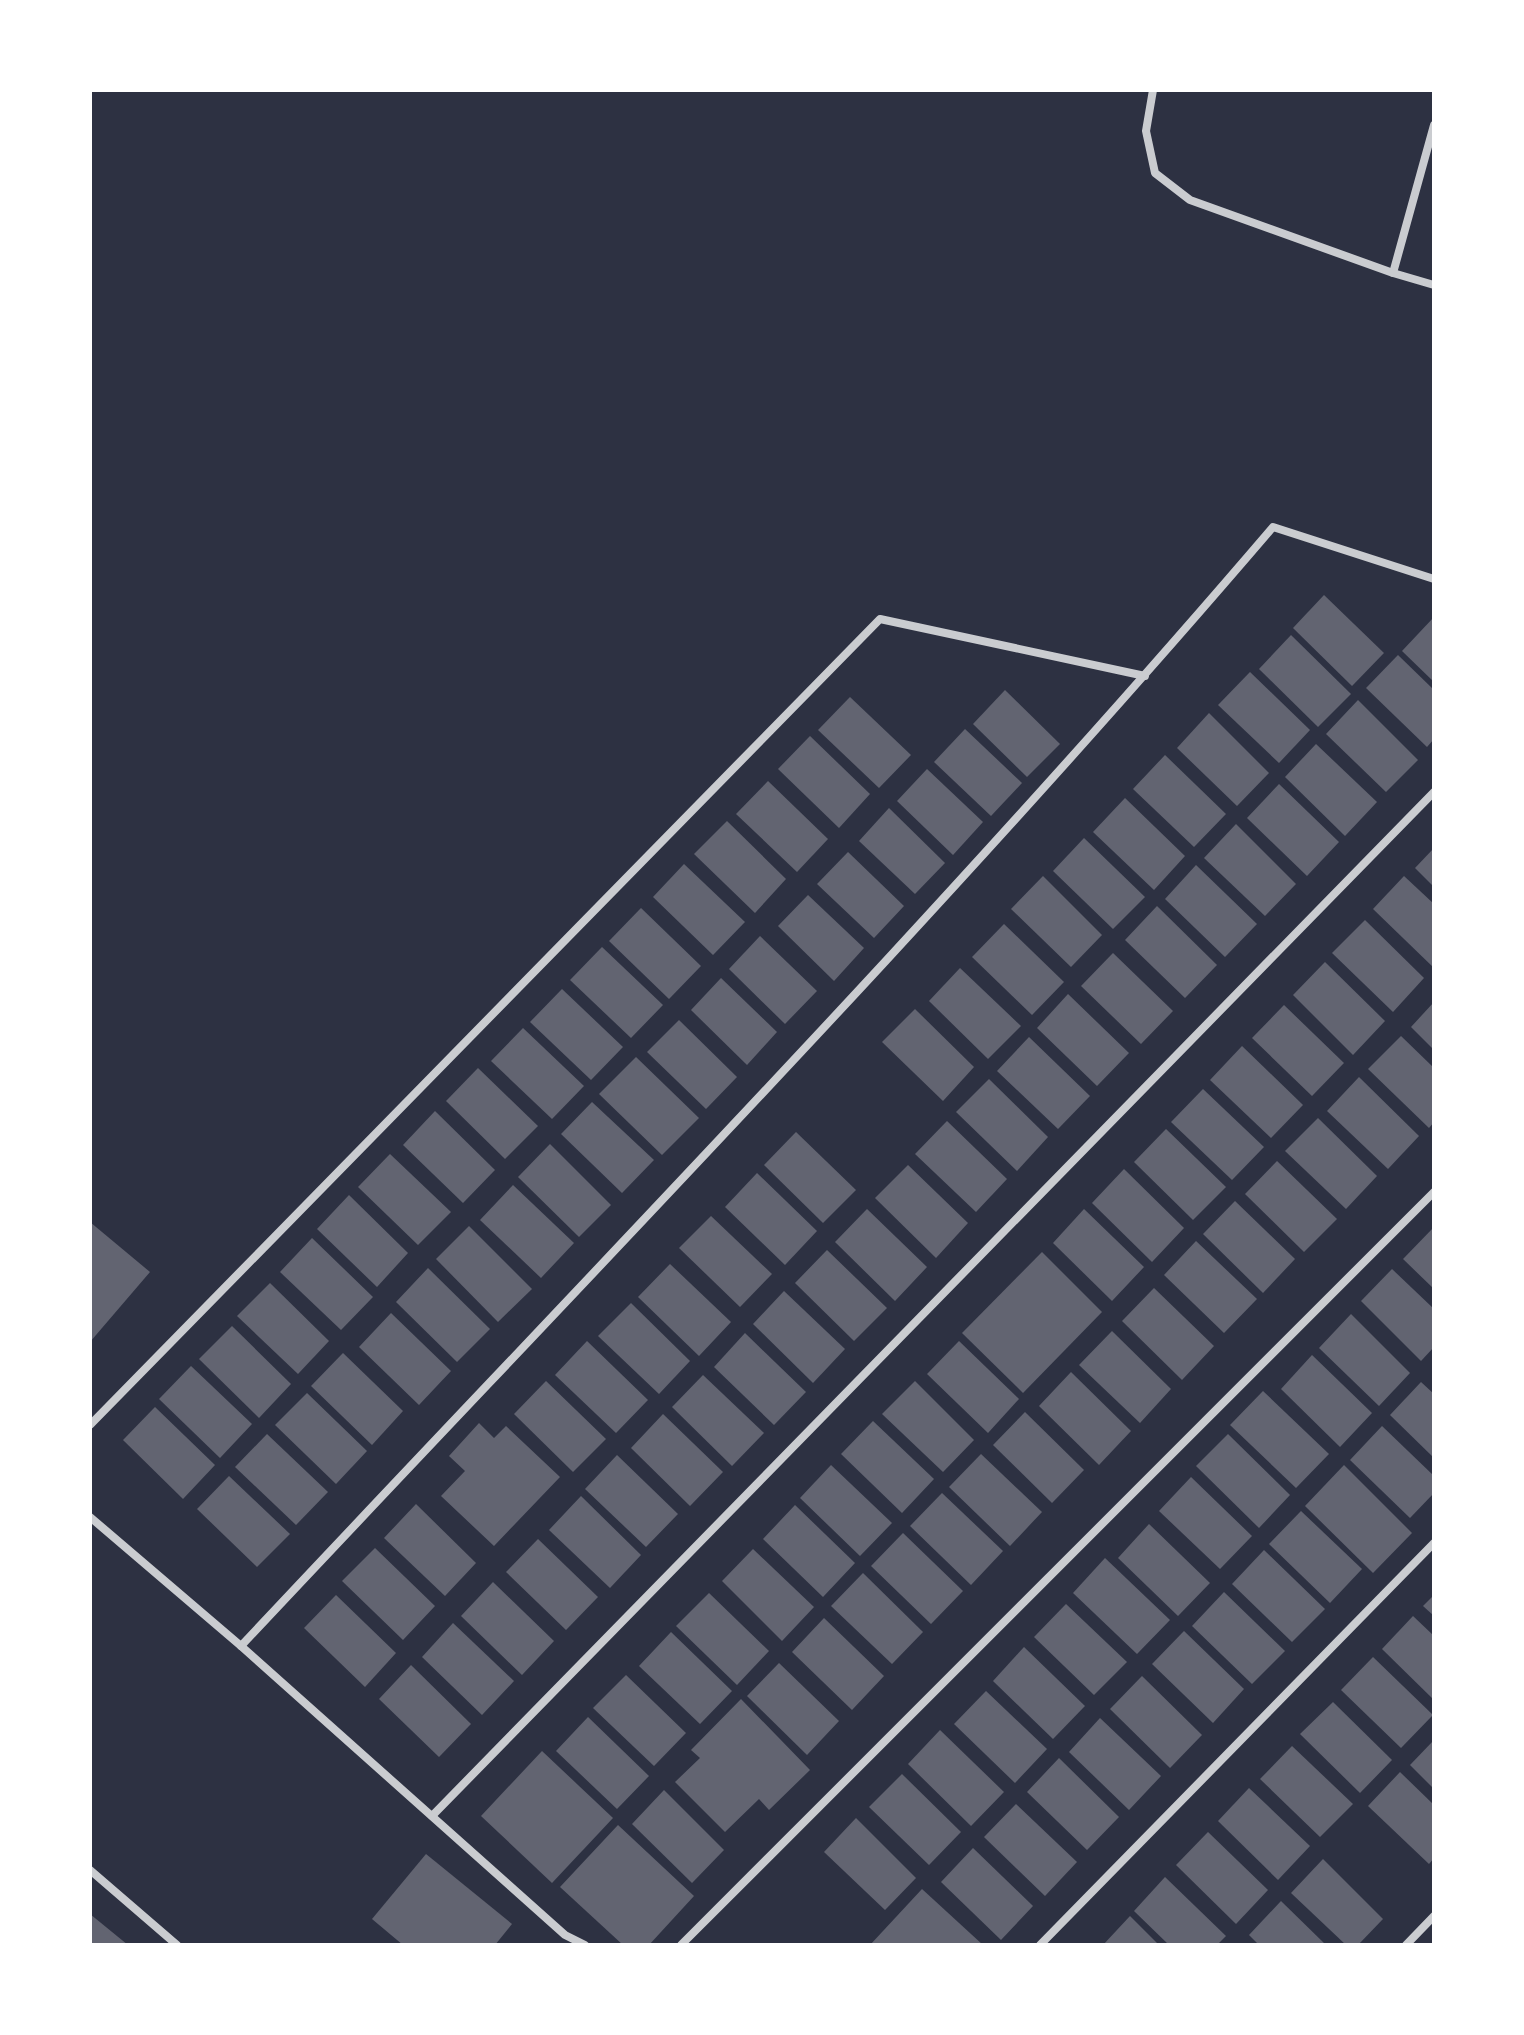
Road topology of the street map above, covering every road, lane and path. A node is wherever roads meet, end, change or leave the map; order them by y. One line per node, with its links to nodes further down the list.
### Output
1 (1153, 90): 3 (street)
2 (1434, 125): 3 (street)
3 (1393, 273): 4 (street)
4 (1434, 285)
5 (1434, 579): 6 (street)
6 (1145, 676): 9 (street); 12 (street)
7 (1434, 792): 13 (street)
8 (1434, 1192): 18 (street)
9 (90, 1425)
10 (90, 1517): 12 (street)
11 (1434, 1543): 19 (street)
12 (241, 1646): 13 (street)
13 (432, 1816): 17 (street)
14 (90, 1870): 16 (street)
15 (1434, 1916): 20 (street)
16 (177, 1945)
17 (585, 1945)
18 (681, 1945)
19 (1040, 1945)
20 (1406, 1945)

